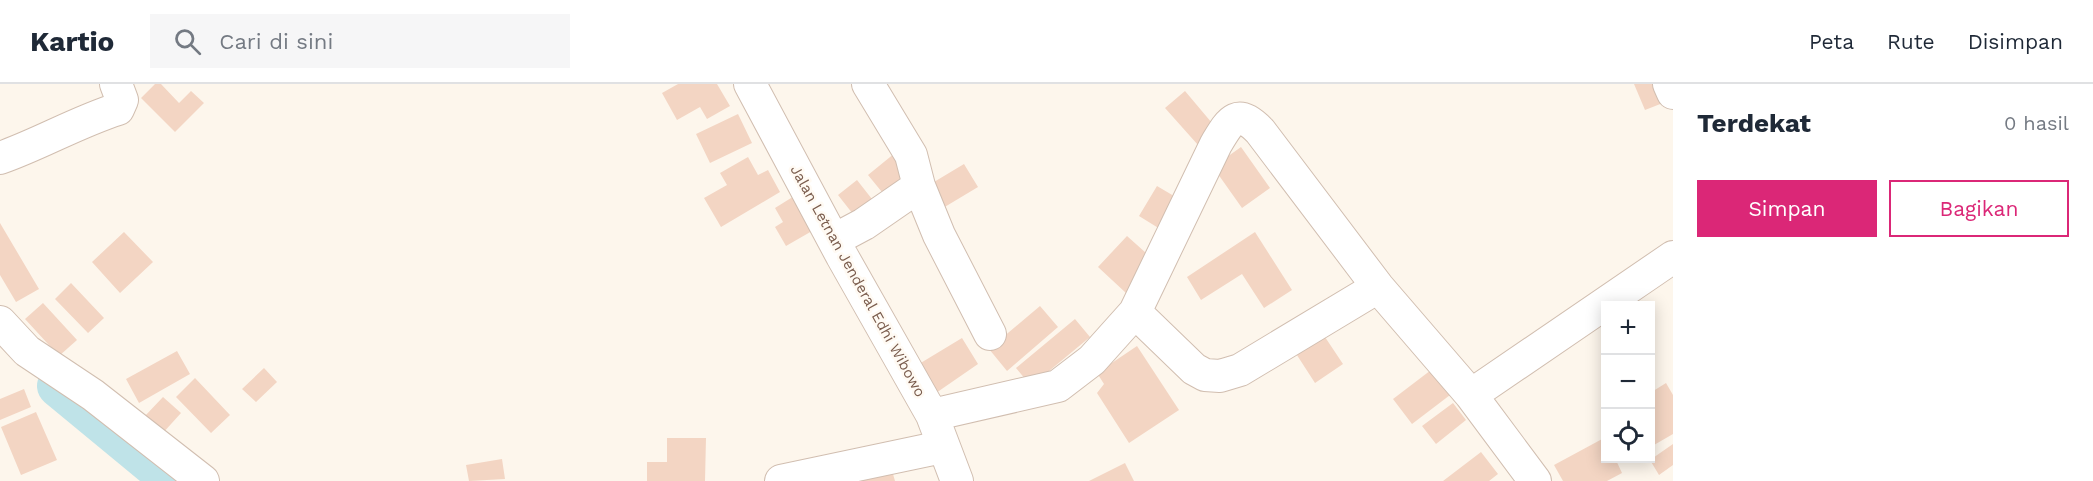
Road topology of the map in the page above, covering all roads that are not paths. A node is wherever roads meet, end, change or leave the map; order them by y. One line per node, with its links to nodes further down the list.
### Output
1 (116, 84): 6 (street)
2 (750, 84): 8 (street, Jalan Letnan Jenderal Edhi Wibowo)
3 (868, 84): 7 (street)
4 (1669, 84): 5 (street)
5 (1673, 93)
6 (0, 158)
7 (919, 186): 8 (street); 13 (street)
8 (834, 240): 15 (street, Jalan Letnan Jenderal Edhi Wibowo)
9 (1673, 257): 14 (street)
10 (1378, 287): 11 (street); 11 (street); 14 (street)
11 (1135, 312): 15 (street)
12 (0, 322): 17 (street)
13 (990, 334)
14 (1471, 394): 20 (street)
15 (933, 415): 16 (street, Jalan Letnan Jenderal Edhi Wibowo)
16 (942, 447): 18 (street); 19 (street, Jalan Letnan Jenderal Edhi Wibowo)
17 (203, 481)
18 (780, 481)
19 (957, 481)
20 (1535, 481)

